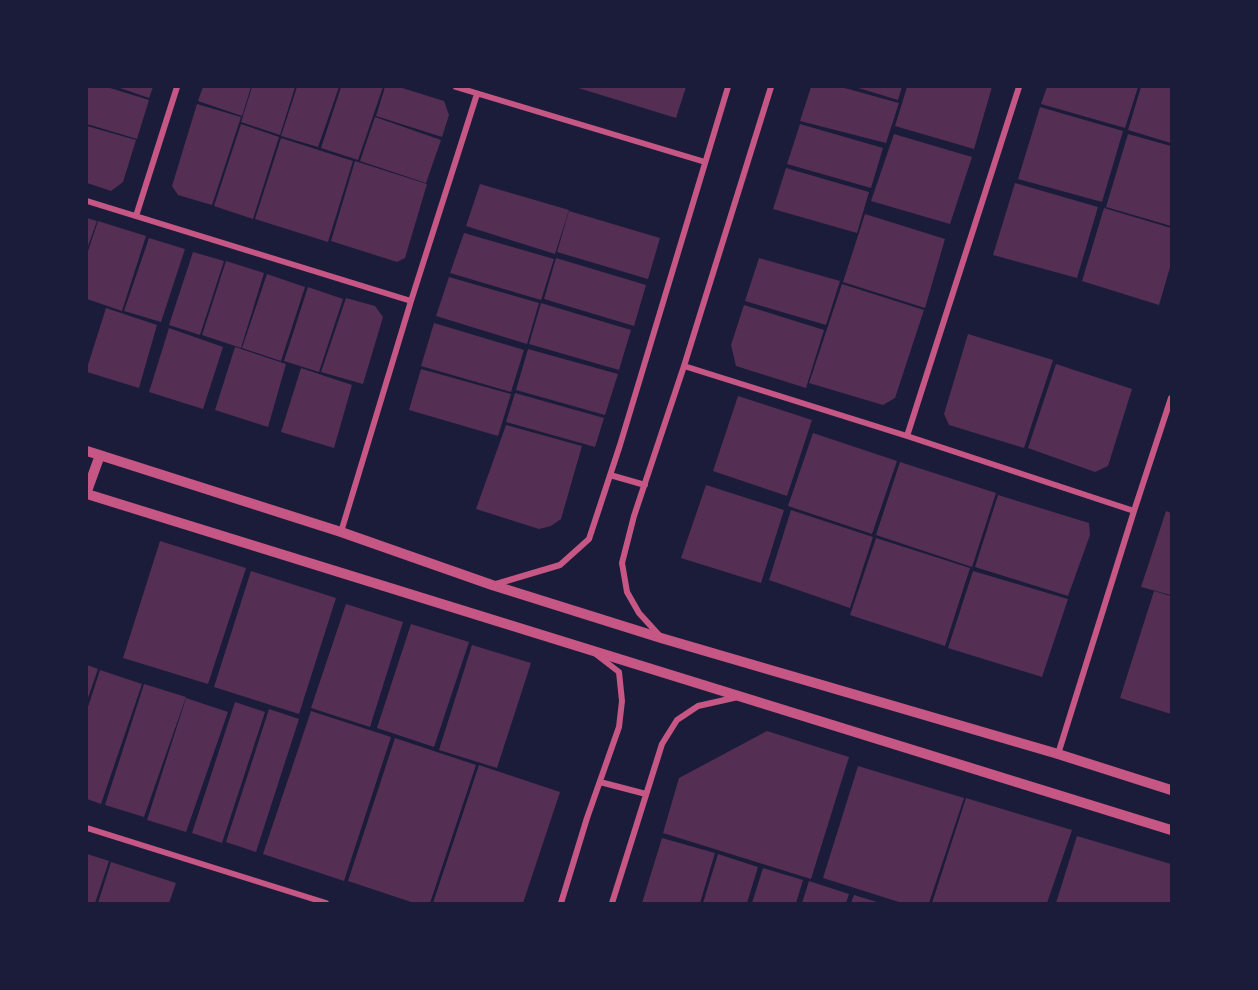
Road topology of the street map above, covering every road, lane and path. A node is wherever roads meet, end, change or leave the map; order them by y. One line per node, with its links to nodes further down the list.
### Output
1 (177, 87): 9 (street)
2 (456, 87): 6 (street)
3 (728, 87): 7 (street)
4 (771, 87): 11 (street)
5 (1018, 87): 13 (street)
6 (477, 94): 7 (street); 10 (street)
7 (705, 162): 16 (street)
8 (87, 201): 9 (street)
9 (136, 216): 10 (street)
10 (411, 301): 20 (street)
11 (684, 366): 13 (street); 17 (street)
12 (1171, 398): 19 (street)
13 (907, 436): 19 (street)
14 (87, 451): 15 (street)
15 (100, 455): 18 (street); 20 (street)
16 (610, 476): 17 (street); 21 (street)
17 (645, 485): 22 (street)
18 (87, 492): 23 (street)
19 (1134, 511): 25 (street)
20 (342, 532): 21 (street)
21 (492, 585): 22 (street)
22 (661, 638): 25 (street)
23 (590, 650): 24 (street); 26 (street)
24 (742, 696): 28 (street); 30 (street)
25 (1058, 754): 27 (street)
26 (600, 782): 28 (street); 32 (street)
27 (1171, 790)
28 (646, 794): 33 (street)
29 (87, 828): 31 (street)
30 (1171, 830)
31 (326, 903)
32 (561, 903)
33 (612, 903)

